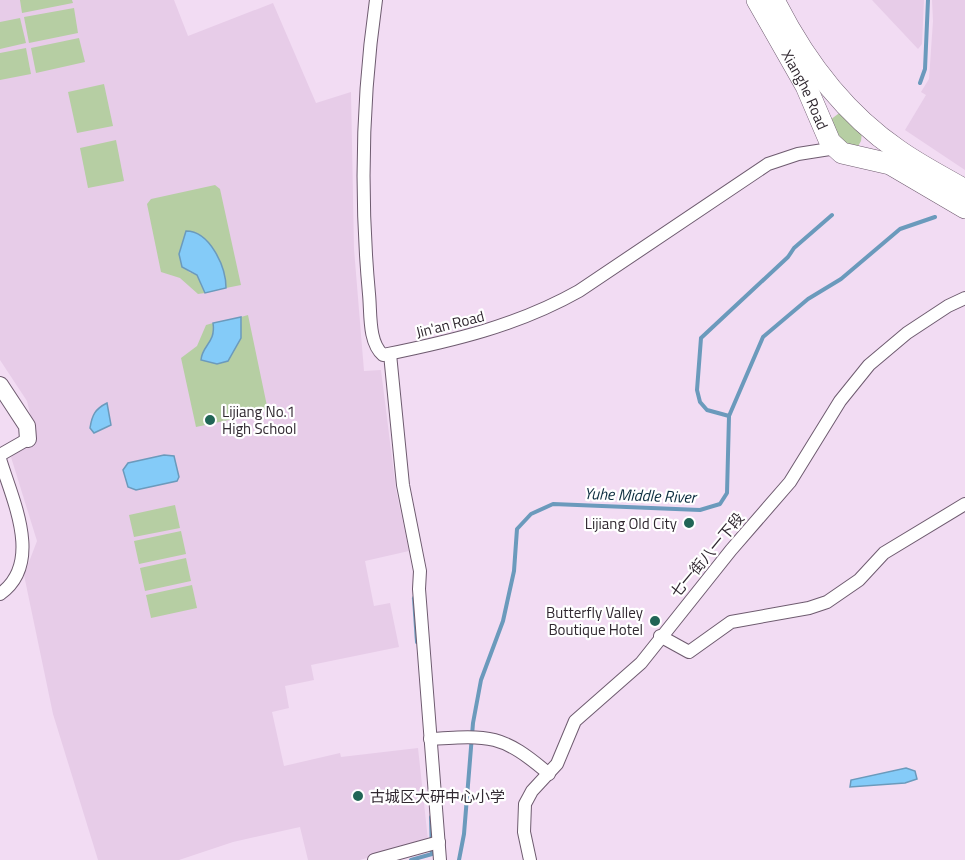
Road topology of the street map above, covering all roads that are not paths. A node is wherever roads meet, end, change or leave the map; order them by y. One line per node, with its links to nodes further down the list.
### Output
1 (376, 0): 11 (street)
2 (770, 0): 3 (highway, Xianghe Road); 4 (highway, Xianghe Road)
3 (843, 101): 4 (highway); 5 (highway, Xianghe Road)
4 (819, 120): 6 (highway, Xianghe Road)
5 (875, 132): 7 (highway); 8 (highway, Xianghe Road)
6 (836, 148): 7 (highway, Xianghe Road); 11 (street, Jin'an Road)
7 (864, 158): 9 (highway, Xianghe Road)
8 (965, 190)
9 (965, 208)
10 (965, 298): 17 (street, 七一街八一下段)
11 (390, 354): 18 (street)
12 (0, 385): 13 (street)
13 (28, 439): 14 (street)
14 (0, 457): 16 (street)
15 (965, 504): 17 (street)
16 (0, 594)
17 (660, 636): 19 (street, 七一街八一下段)
18 (430, 739): 19 (street); 20 (street)
19 (549, 774): 23 (street, 七一街八一下段)
20 (439, 842): 21 (street); 22 (street)
21 (374, 860)
22 (440, 860)
23 (530, 860)

